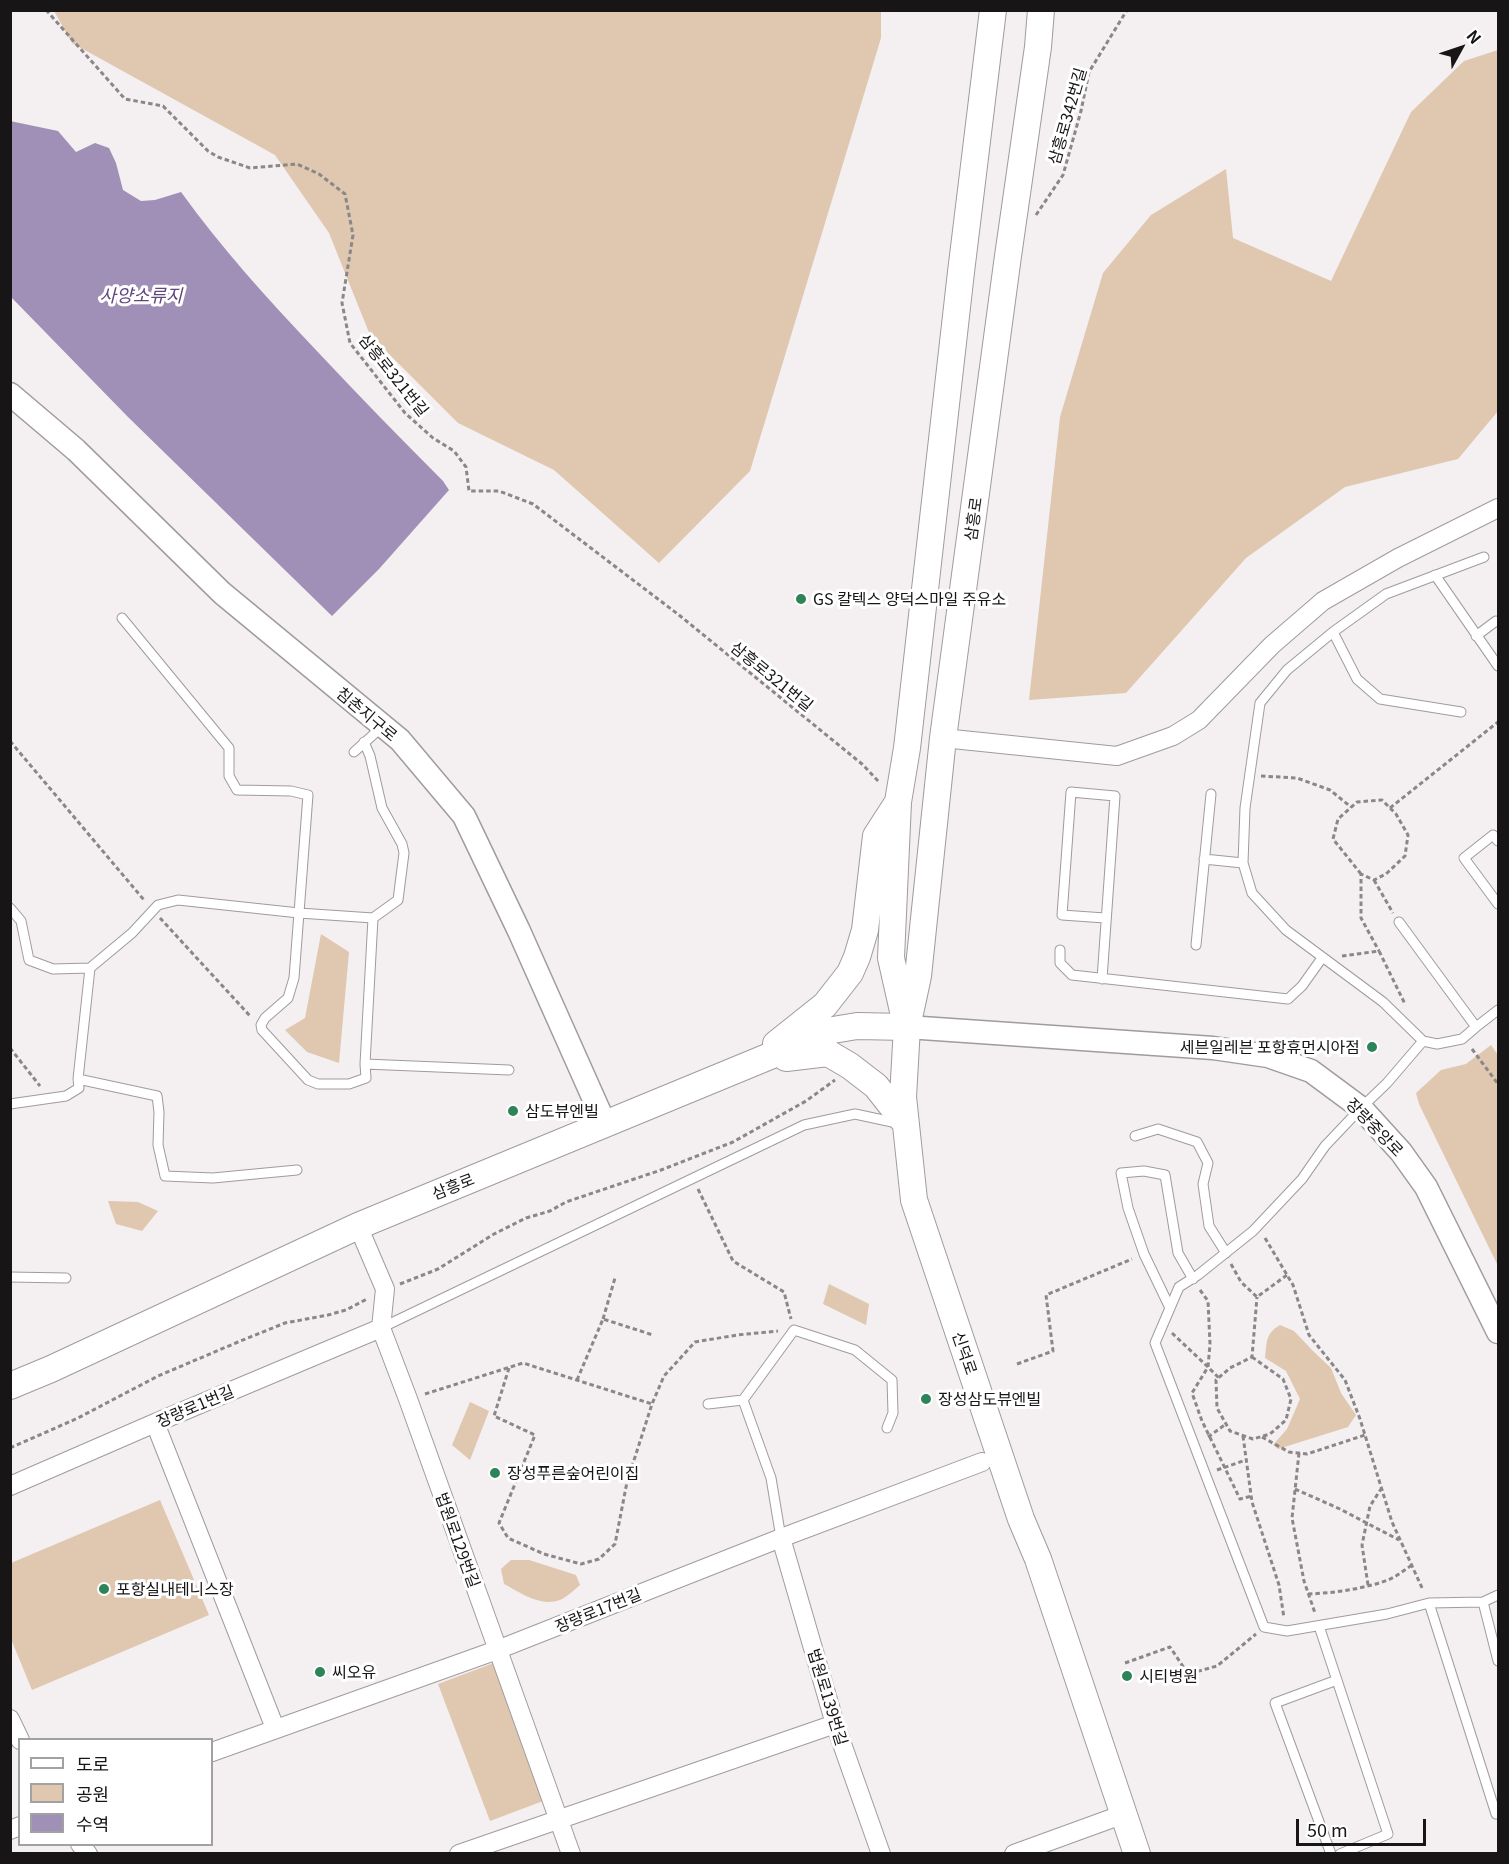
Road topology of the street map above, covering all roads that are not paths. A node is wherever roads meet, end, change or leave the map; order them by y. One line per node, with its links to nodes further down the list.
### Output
1 (993, 10): 18 (main road)
2 (1041, 10): 14 (main road, 삼흥로)
3 (10, 394): 13 (street, 침촌지구로)
4 (1498, 508): 14 (street)
5 (1484, 557): 6 (lane)
6 (1435, 575): 9 (lane); 10 (lane)
7 (122, 618): 24 (lane)
8 (1498, 622): 10 (lane)
9 (1333, 632): 12 (lane); 21 (lane)
10 (1476, 636): 11 (lane)
11 (1498, 666)
12 (1461, 712)
13 (384, 726): 15 (lane); 43 (street, 침촌지구로)
14 (943, 738): 35 (main road, 삼흥로)
15 (364, 742): 16 (lane); 25 (lane)
16 (354, 752)
17 (1211, 794): 20 (lane)
18 (898, 802): 35 (main road); 37 (main road)
19 (1498, 841): 22 (lane)
20 (1204, 859): 21 (lane); 28 (lane)
21 (1243, 863): 30 (lane)
22 (1498, 904)
23 (10, 908): 31 (lane)
24 (299, 913): 25 (lane); 31 (lane); 38 (lane)
25 (373, 918): 38 (lane)
26 (1105, 918): 26 (lane); 32 (lane)
27 (1399, 922): 34 (lane)
28 (1196, 945)
29 (1060, 950): 32 (lane)
30 (1322, 958): 32 (lane); 36 (lane)
31 (90, 968): 40 (lane)
32 (1102, 979)
33 (1498, 1010): 34 (lane)
34 (1476, 1026): 36 (lane)
35 (907, 1028): 37 (main road, 삼흥로); 42 (street, 장량중앙로); 44 (main road, 신덕로)
36 (1423, 1041): 42 (lane)
37 (753, 1062): 43 (main road, 삼흥로); 44 (main road)
38 (365, 1064): 39 (lane)
39 (509, 1070)
40 (78, 1079): 41 (lane); 46 (lane)
41 (10, 1104)
42 (1361, 1108): 48 (lane); 54 (street, 장량중앙로)
43 (605, 1124): 47 (main road, 삼흥로)
44 (906, 1125): 53 (lane); 75 (main road, 신덕로)
45 (1135, 1136): 48 (lane)
46 (297, 1170)
47 (358, 1226): 53 (street, 법원로129번길); 55 (main road, 삼흥로)
48 (1226, 1253): 51 (lane)
49 (10, 1277): 50 (lane)
50 (66, 1278)
51 (1193, 1279): 52 (lane); 52 (lane)
52 (1170, 1308): 66 (lane)
53 (381, 1328): 58 (street, 장량로1번길); 67 (street, 법원로129번길)
54 (1498, 1332)
55 (10, 1386)
56 (743, 1400): 57 (lane); 59 (lane); 62 (lane)
57 (708, 1404)
58 (156, 1423): 61 (street, 장량로1번길); 72 (street)
59 (887, 1428)
60 (982, 1462): 62 (street, 장량로17번길)
61 (10, 1486)
62 (781, 1538): 67 (street, 장량로17번길); 71 (street, 법원로139번길)
63 (1498, 1595): 64 (lane)
64 (1483, 1602): 65 (lane); 68 (lane)
65 (1429, 1603): 66 (lane); 76 (lane)
66 (1319, 1626): 69 (lane)
67 (497, 1650): 72 (street, 장량로17번길); 77 (street, 법원로129번길)
68 (1497, 1655)
69 (1337, 1680): 83 (lane); 84 (lane)
70 (10, 1719): 73 (street)
71 (835, 1724): 77 (street); 80 (street, 법원로139번길)
72 (275, 1728): 74 (street, 장량로17번길)
73 (19, 1738)
74 (213, 1752)
75 (1124, 1814): 81 (street); 82 (main road, 신덕로)
76 (1496, 1814)
77 (559, 1819): 78 (street); 79 (street, 법원로129번길)
78 (459, 1854)
79 (571, 1854)
80 (881, 1854)
81 (1014, 1854)
82 (1137, 1854)
83 (1331, 1854)
84 (1340, 1854)

